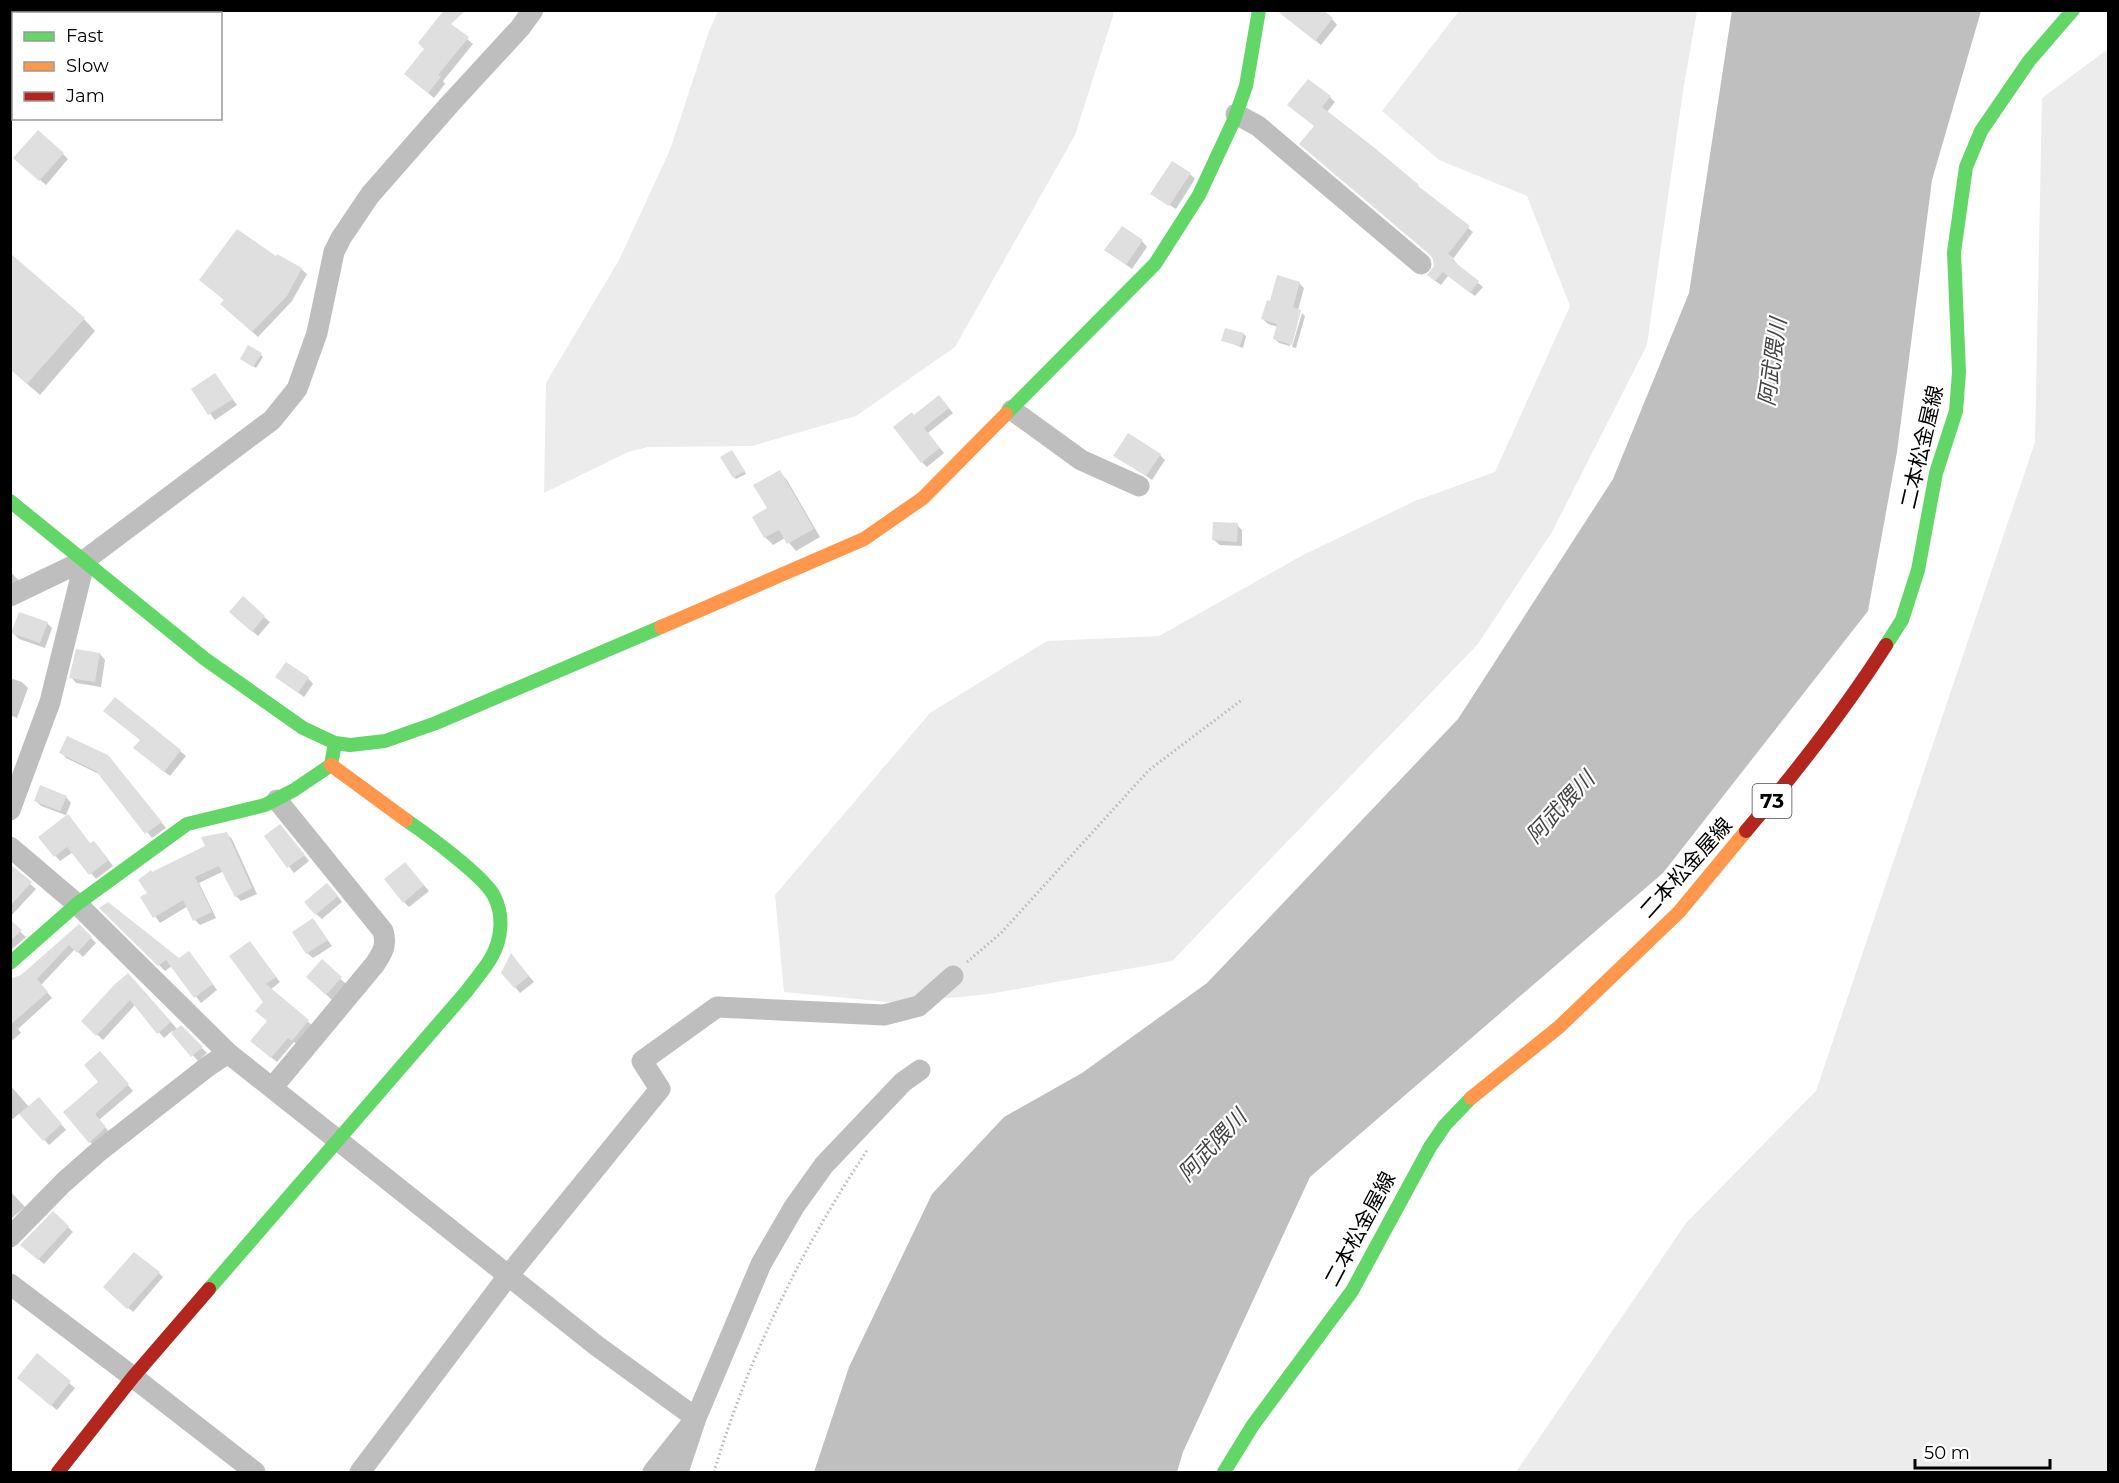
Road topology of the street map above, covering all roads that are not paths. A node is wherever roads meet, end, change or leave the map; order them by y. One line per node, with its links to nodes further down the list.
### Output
1 (533, 10): 9 (street)
2 (1259, 10): 4 (street)
3 (2073, 10): 33 (street, 二本松金屋線 / 73)
4 (1236, 114): 5 (street); 6 (street)
5 (1421, 264)
6 (1012, 410): 7 (street); 11 (street)
7 (1138, 486)
8 (10, 501): 9 (street)
9 (85, 560): 10 (street); 11 (street); 14 (street)
10 (10, 596)
11 (335, 743): 12 (street)
12 (331, 765): 13 (street); 22 (street)
13 (276, 800): 16 (street); 21 (street)
14 (10, 810)
15 (10, 847): 16 (street)
16 (77, 904): 17 (street); 19 (street)
17 (10, 963)
18 (953, 976): 24 (street)
19 (228, 1053): 21 (street); 23 (street)
20 (920, 1070): 27 (street)
21 (272, 1088): 22 (street)
22 (338, 1142): 24 (street); 26 (street)
23 (10, 1237)
24 (508, 1276): 27 (street); 30 (street)
25 (10, 1284): 26 (street)
26 (133, 1377): 28 (street); 29 (street)
27 (696, 1418): 31 (street); 32 (street)
28 (57, 1473)
29 (255, 1473)
30 (360, 1473)
31 (653, 1473)
32 (678, 1473)
33 (1224, 1473)

